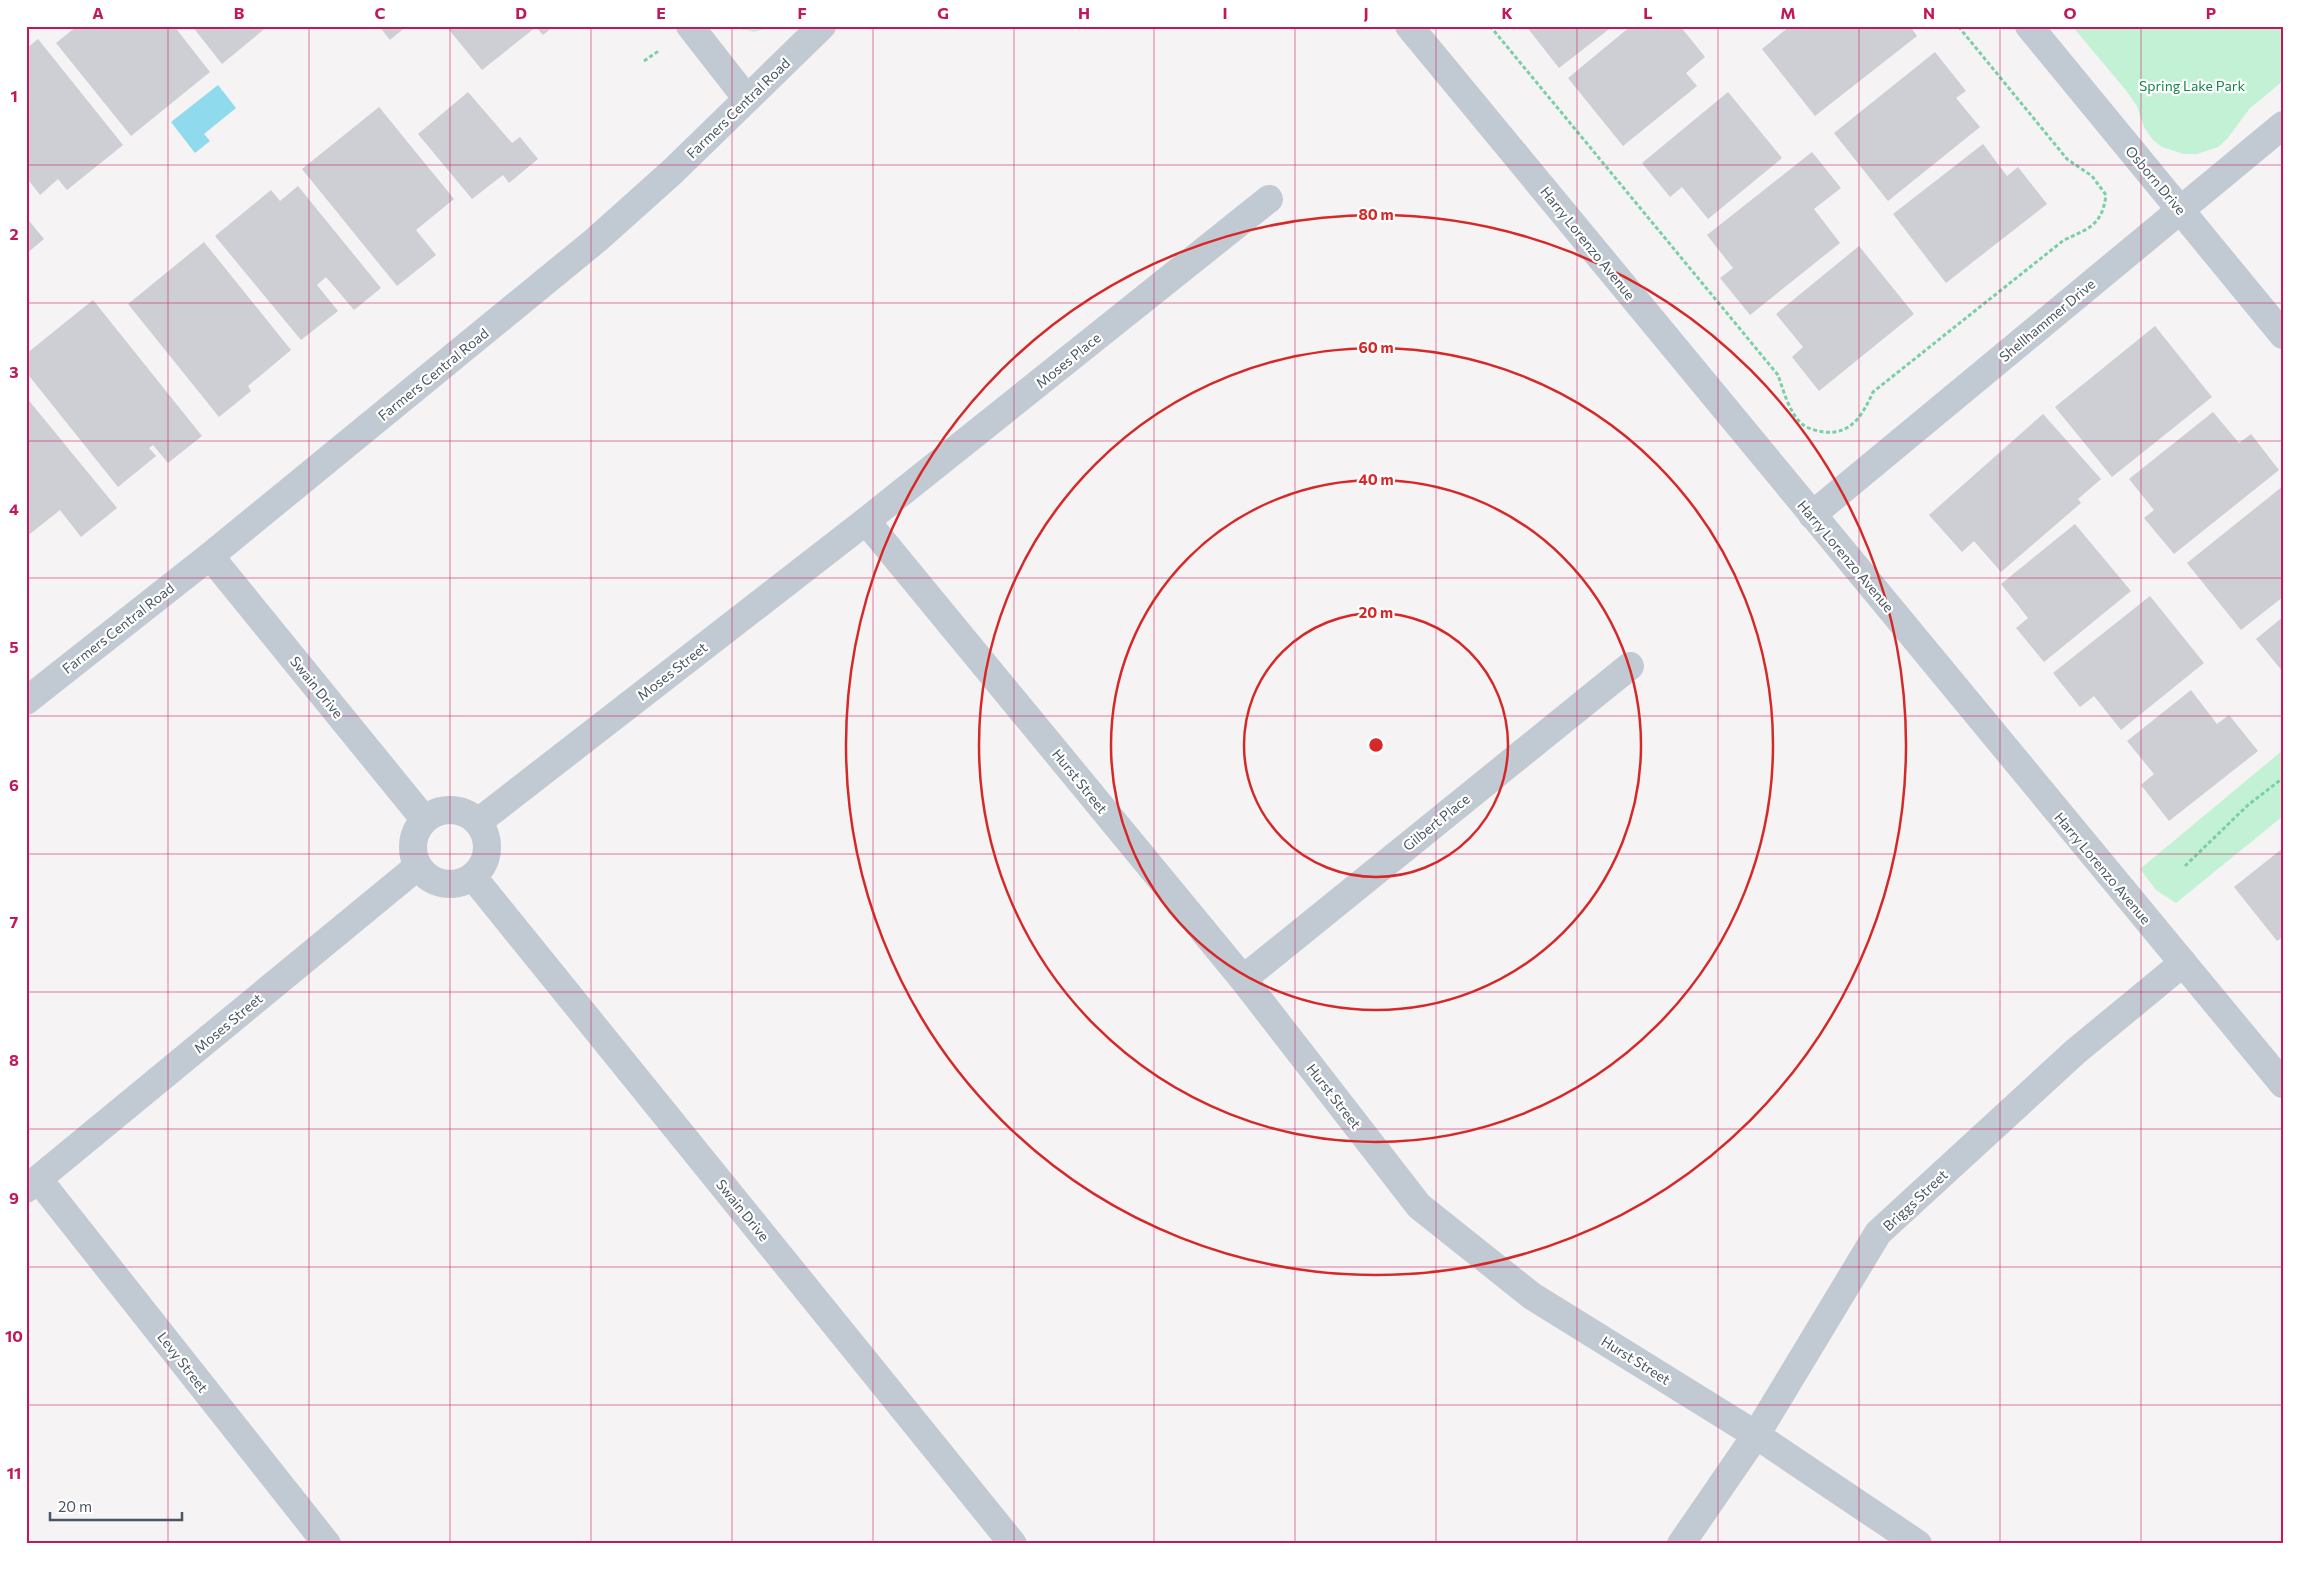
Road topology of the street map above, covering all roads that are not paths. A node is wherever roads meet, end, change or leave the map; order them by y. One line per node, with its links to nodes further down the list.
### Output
1 (690, 26): 5 (street)
2 (822, 26): 5 (street, Farmers Central Road)
3 (1409, 26): 10 (street, Harry Lorenzo Avenue)
4 (2029, 26): 8 (street, Osborn Drive)
5 (747, 99): 12 (street, Farmers Central Road)
6 (2283, 125): 8 (street, Shellhammer Drive)
7 (1270, 199): 11 (street, Moses Place)
8 (2180, 209): 9 (street, Osborn Drive); 10 (street, Shellhammer Drive)
9 (2283, 335)
10 (1812, 515): 19 (street, Harry Lorenzo Avenue)
11 (866, 521): 16 (street, Moses Street); 20 (street, Hurst Street)
12 (210, 556): 14 (street, Farmers Central Road); 15 (street, Swain Drive)
13 (1630, 666): 20 (street, Gilbert Place)
14 (26, 701)
15 (424, 819): 16 (street); 17 (street)
16 (478, 822): 18 (street)
17 (417, 867): 18 (street); 22 (street, Moses Street)
18 (473, 877): 25 (street, Swain Drive)
19 (2183, 963): 21 (street, Harry Lorenzo Avenue); 23 (street, Briggs Street)
20 (1243, 979): 23 (street, Hurst Street)
21 (2283, 1084)
22 (33, 1184): 24 (street, Levy Street)
23 (1756, 1435): 26 (street, Briggs Street); 27 (street, Hurst Street)
24 (327, 1544)
25 (1013, 1544)
26 (1681, 1544)
27 (1918, 1544)

